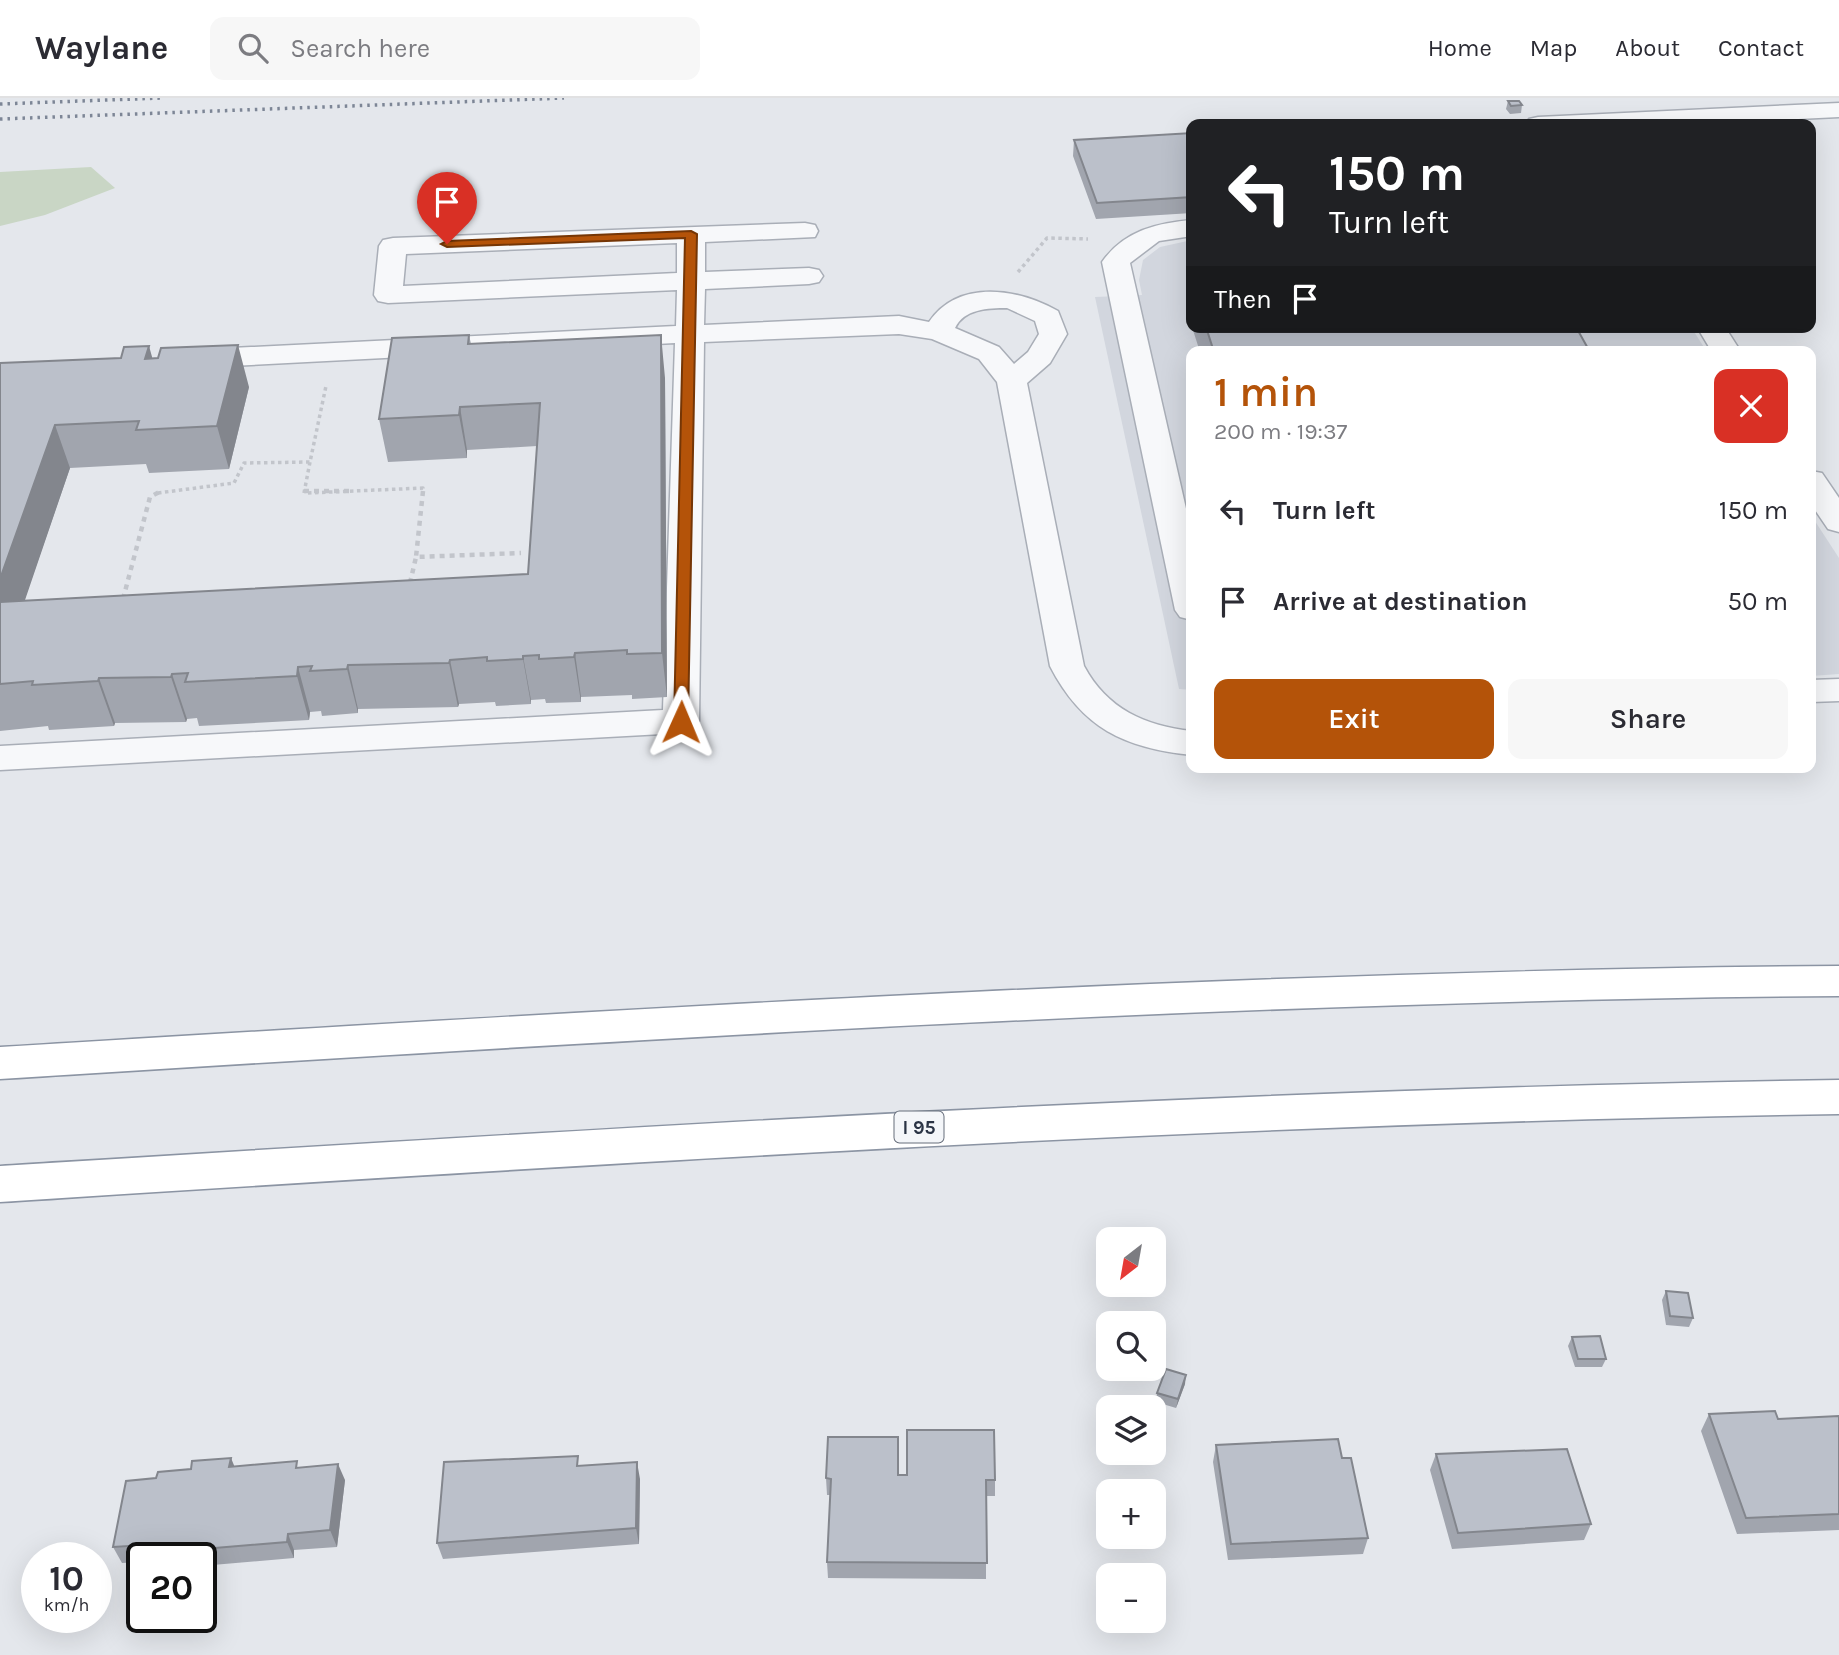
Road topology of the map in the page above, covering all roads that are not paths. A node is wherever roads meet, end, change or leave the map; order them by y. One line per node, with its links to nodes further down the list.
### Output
1 (1839, 110): 2 (lane)
2 (1658, 119)
3 (1186, 228): 16 (lane)
4 (805, 231): 5 (lane)
5 (691, 234): 7 (lane); 8 (lane)
6 (810, 276): 7 (lane)
7 (691, 281): 8 (lane); 10 (lane)
8 (388, 295): 11 (lane)
9 (939, 332): 10 (lane); 13 (lane); 13 (lane)
10 (690, 334): 11 (lane); 20 (lane)
11 (380, 348): 12 (lane)
12 (163, 360)
13 (1012, 381): 19 (lane)
14 (1816, 488): 15 (lane)
15 (1839, 522)
16 (1186, 583)
17 (1839, 690): 18 (lane)
18 (1816, 691)
19 (1186, 742)
20 (0, 758)
21 (1839, 981): 22 (highway)
22 (0, 1063)
23 (1839, 1097): 24 (highway, I 95)
24 (0, 1184)

